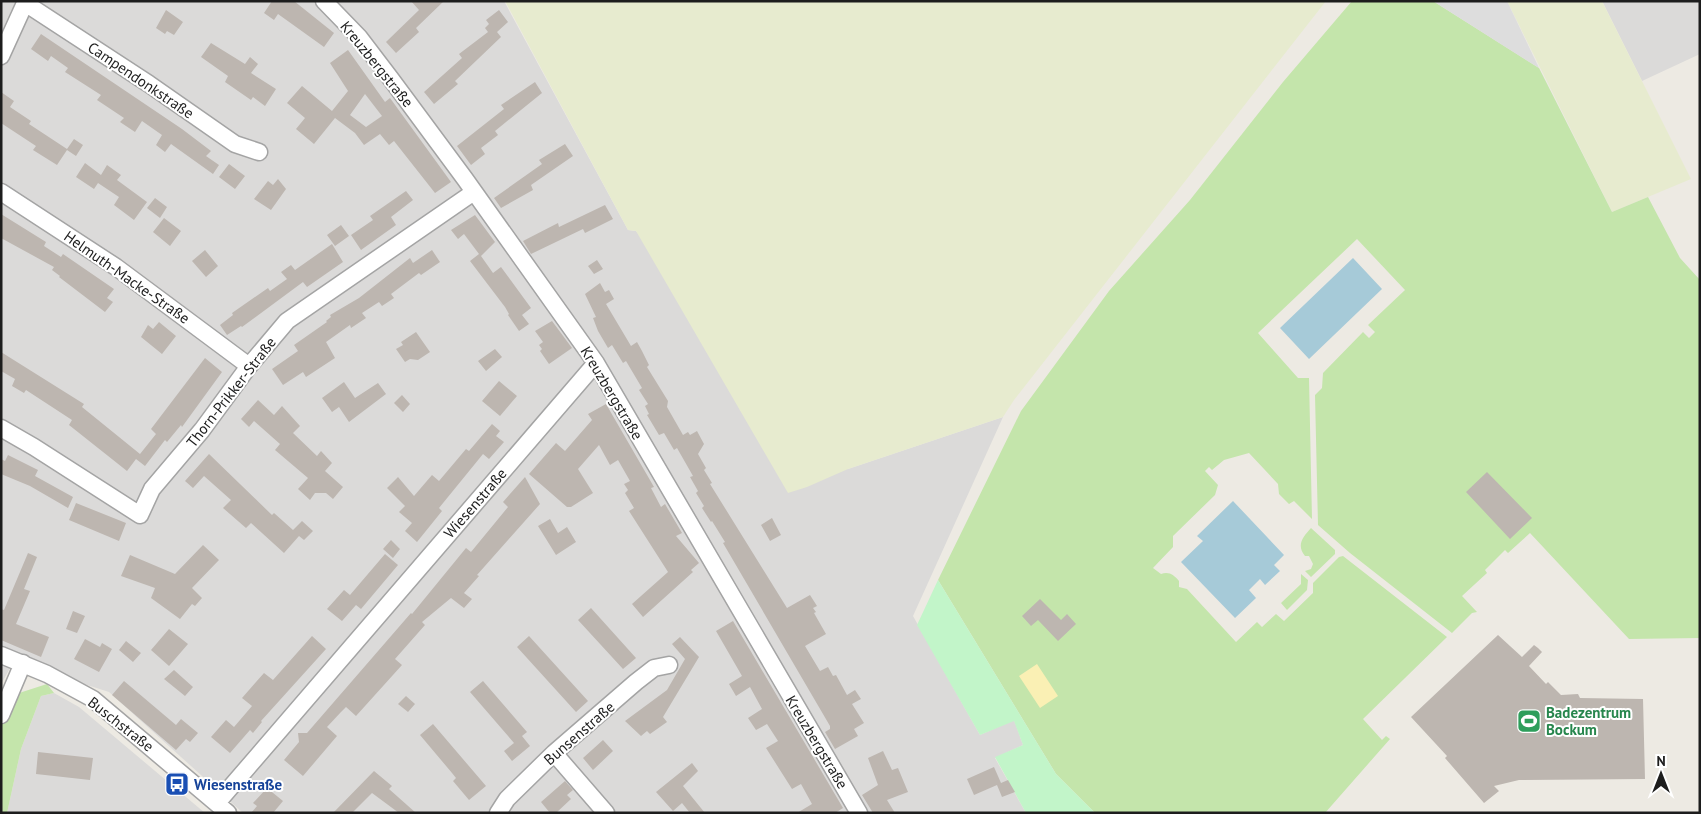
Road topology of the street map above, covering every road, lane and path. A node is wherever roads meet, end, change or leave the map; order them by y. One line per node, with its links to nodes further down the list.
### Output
1 (324, 1): 6 (street, Kreuzbergstraße)
2 (26, 2): 3 (street); 4 (street, Campendonkstraße)
3 (1, 56)
4 (259, 152)
5 (1, 192): 8 (street, Helmuth-Macke-Straße)
6 (474, 192): 7 (street, Kreuzbergstraße); 8 (street, Thorn-Prikker-Straße)
7 (596, 363): 15 (street, Wiesenstraße); 18 (street, Kreuzbergstraße)
8 (250, 366): 9 (street, Thorn-Prikker-Straße)
9 (1, 428)
10 (1, 655): 11 (street, Buschstraße)
11 (23, 663): 13 (street); 15 (street, Buschstraße)
12 (669, 665): 14 (street, Bunsenstraße)
13 (1, 715)
14 (554, 753): 16 (street, Bunsenstraße); 17 (street)
15 (222, 808)
16 (498, 813)
17 (606, 813)
18 (859, 813)

